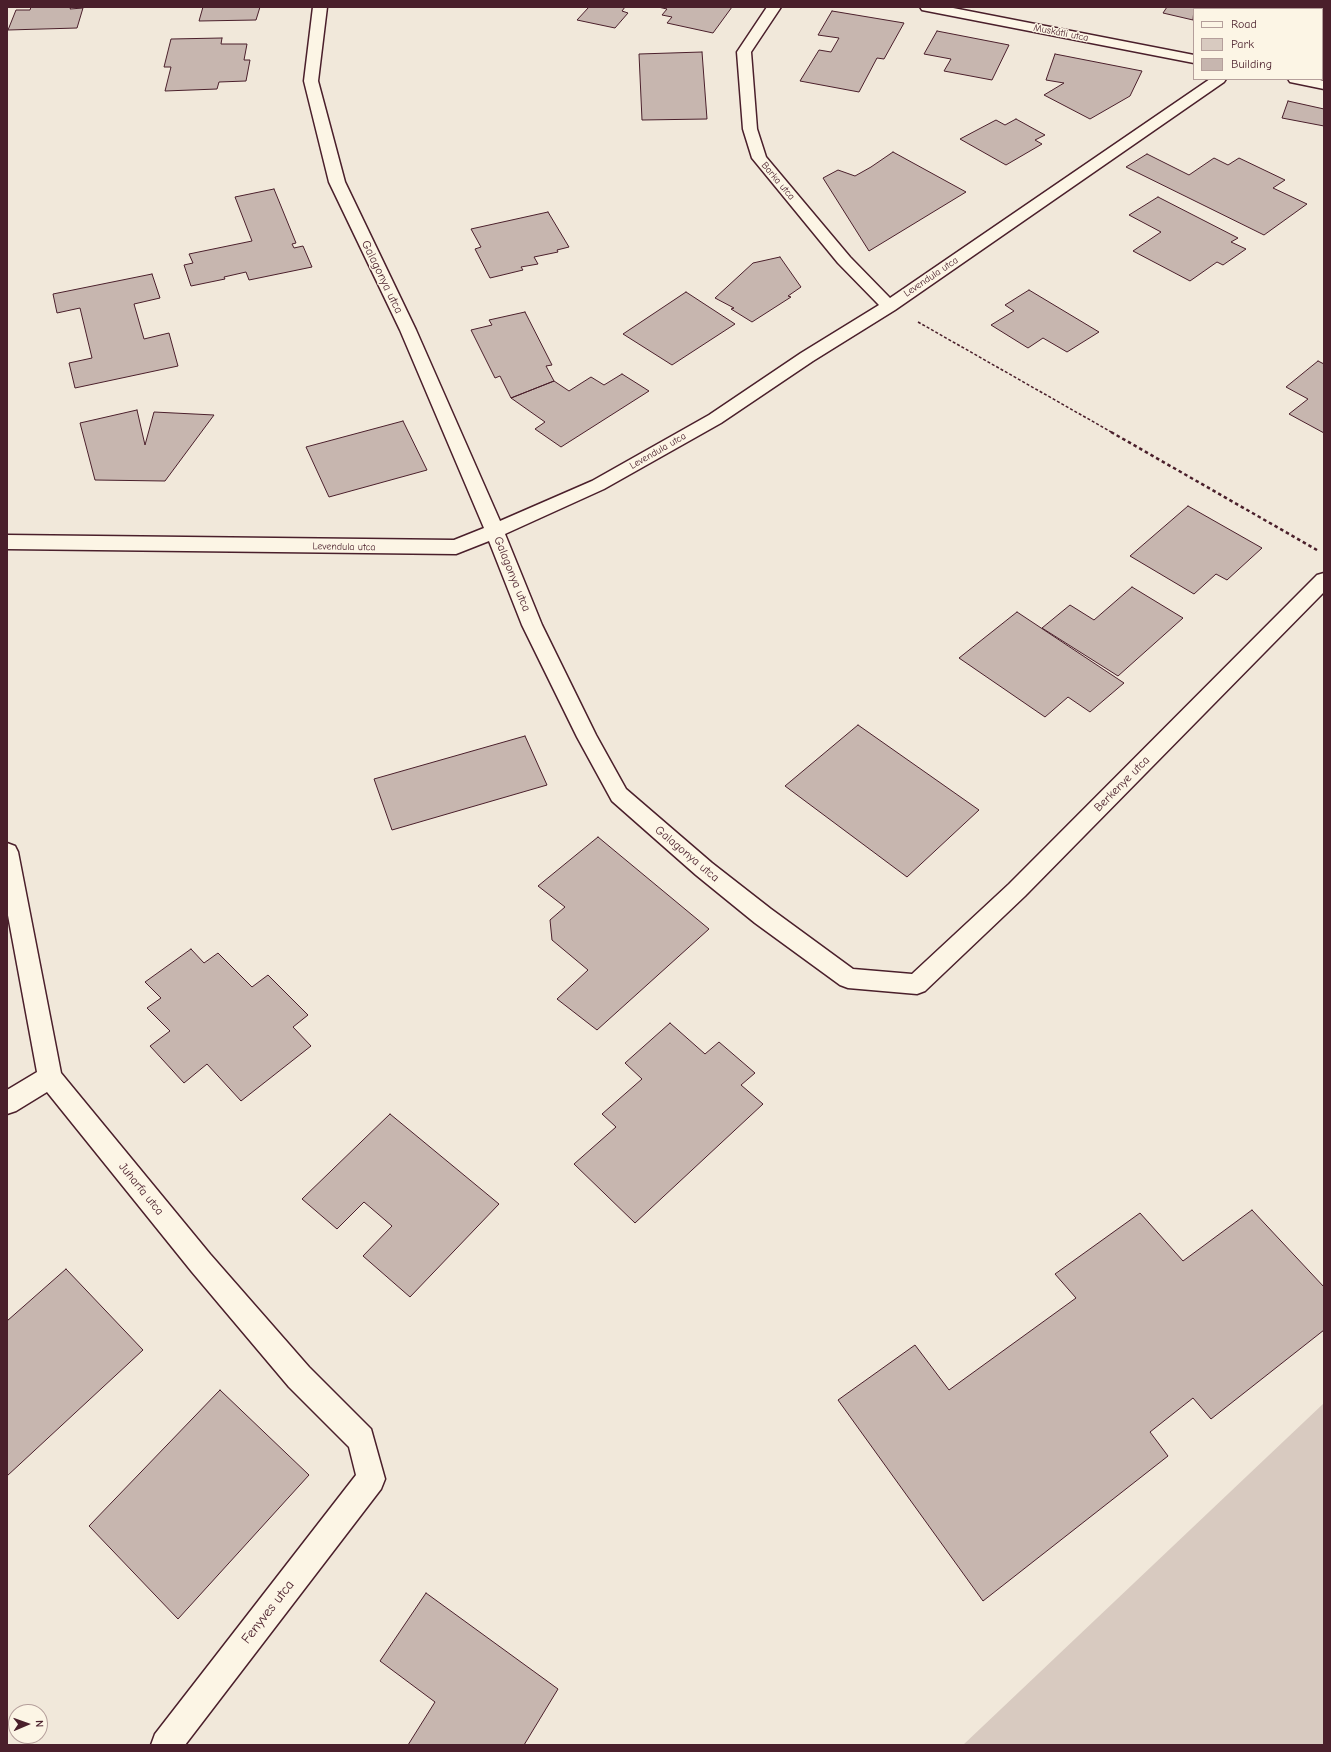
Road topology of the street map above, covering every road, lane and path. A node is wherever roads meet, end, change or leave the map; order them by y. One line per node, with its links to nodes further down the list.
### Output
1 (320, 7): 9 (street, Galagonya utca)
2 (774, 7): 8 (street, Barka utca)
3 (927, 7): 4 (street, Muskátli utca)
4 (1193, 59)
5 (1218, 80): 8 (street, Levendula utca)
6 (1300, 80): 7 (street)
7 (1324, 85)
8 (889, 306): 9 (street, Levendula utca); 11 (path)
9 (495, 532): 10 (street, Levendula utca); 14 (street, Galagonya utca)
10 (7, 542)
11 (1317, 550)
12 (1324, 580): 14 (street, Berkenye utca)
13 (7, 852): 15 (street, Juharfa utca)
14 (917, 984)
15 (50, 1077): 16 (street); 17 (street, Juharfa utca)
16 (7, 1103)
17 (370, 1479): 18 (street, Fenyves utca)
18 (166, 1745)

